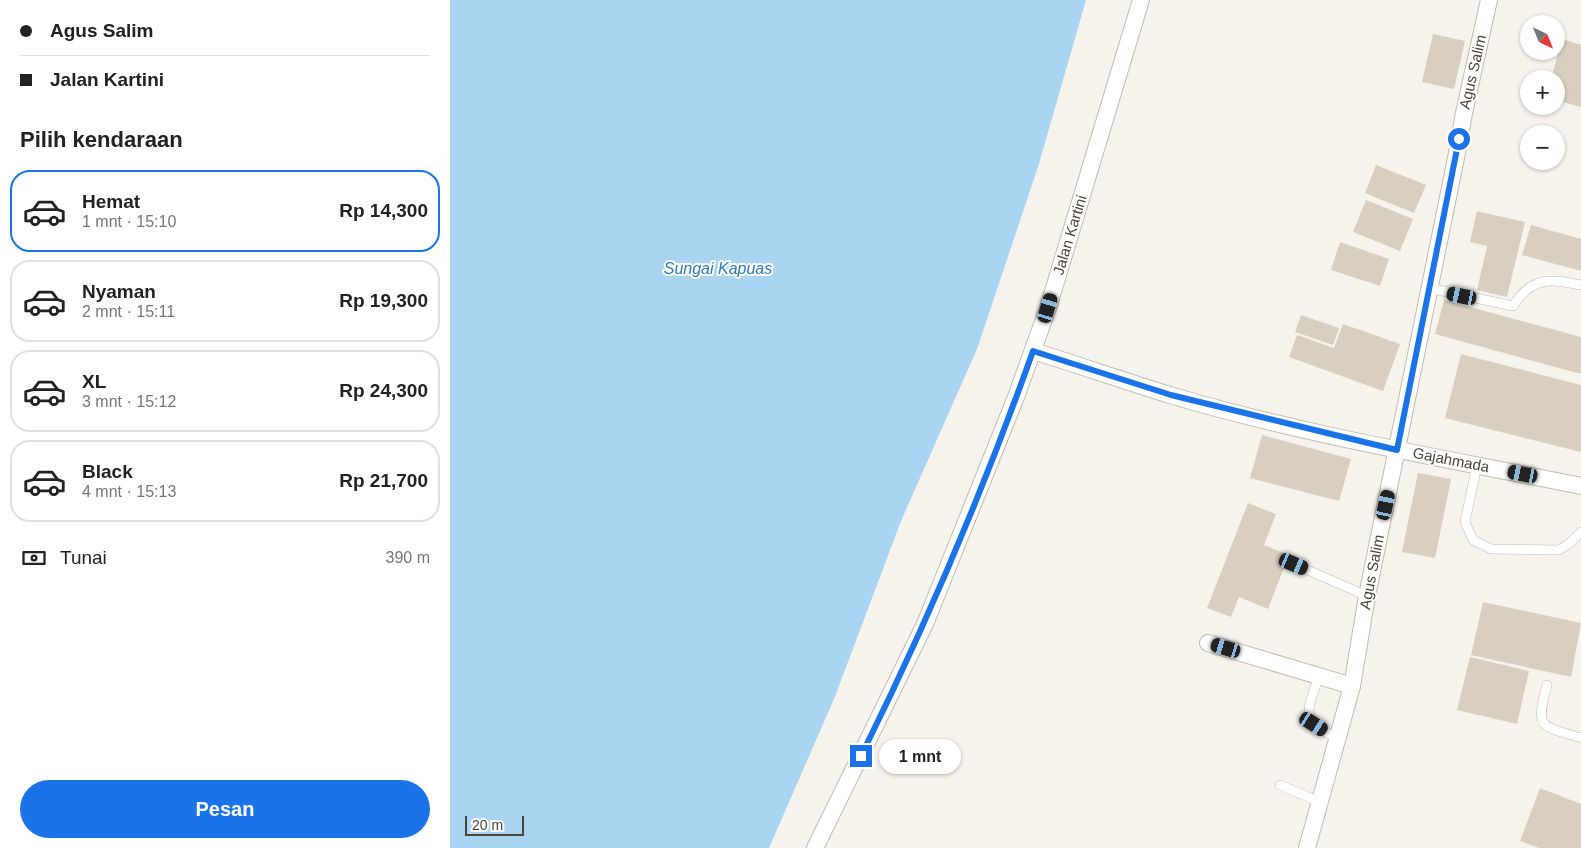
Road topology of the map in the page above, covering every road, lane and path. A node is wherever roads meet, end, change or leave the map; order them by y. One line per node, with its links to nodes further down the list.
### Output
1 (1140, 0): 5 (street, Jalan Kartini)
2 (1489, 0): 4 (street, Agus Salim)
3 (1581, 285): 4 (lane)
4 (1428, 288): 6 (street, Agus Salim)
5 (1033, 351): 6 (street, Gajahmada); 20 (street, Jalan Kartini)
6 (1397, 450): 7 (street, Gajahmada); 11 (street, Agus Salim)
7 (1477, 465): 8 (street, Gajahmada); 9 (lane)
8 (1581, 486)
9 (1581, 532)
10 (1294, 564): 11 (lane)
11 (1367, 596): 15 (street, Agus Salim)
12 (1208, 643): 13 (street)
13 (1319, 676): 15 (street); 17 (lane)
14 (1547, 685): 16 (lane)
15 (1352, 686): 17 (street, Agus Salim)
16 (1581, 738)
17 (1338, 739): 19 (street, Agus Salim)
18 (1280, 786): 19 (lane)
19 (1320, 802): 21 (street, Agus Salim)
20 (815, 848)
21 (1307, 848)

